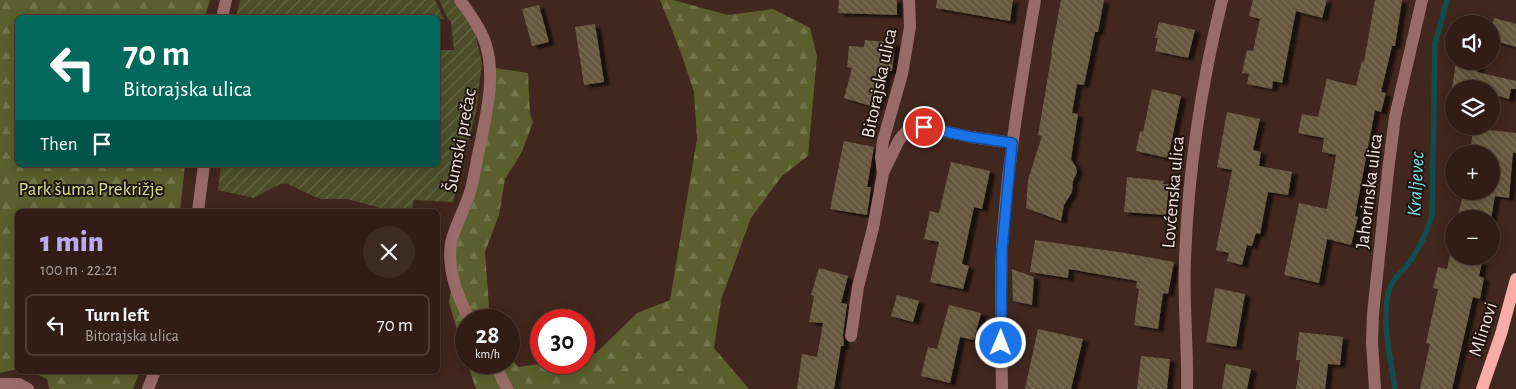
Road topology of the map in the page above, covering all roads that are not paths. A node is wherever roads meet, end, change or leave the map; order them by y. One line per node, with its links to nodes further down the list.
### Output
1 (226, 0): 7 (street)
2 (460, 0): 13 (street, Šumski prečac)
3 (909, 0): 10 (street, Bitorajska ulica)
4 (1035, 0): 8 (street)
5 (1222, 0): 22 (street, Lovćenska ulica)
6 (1422, 0): 23 (street, Jahorinska ulica)
7 (223, 15)
8 (1012, 143): 10 (street, Bitorajska ulica); 21 (street)
9 (204, 167): 11 (street)
10 (883, 173): 14 (street, Bitorajska ulica)
11 (198, 209)
12 (1516, 280): 24 (main road, Mlinovi)
13 (464, 309)
14 (851, 336)
15 (154, 374): 19 (street)
16 (500, 374): 20 (street)
17 (0, 384): 18 (street)
18 (28, 389)
19 (148, 389)
20 (507, 389)
21 (1002, 389)
22 (1187, 389)
23 (1375, 389)
24 (1482, 389)

